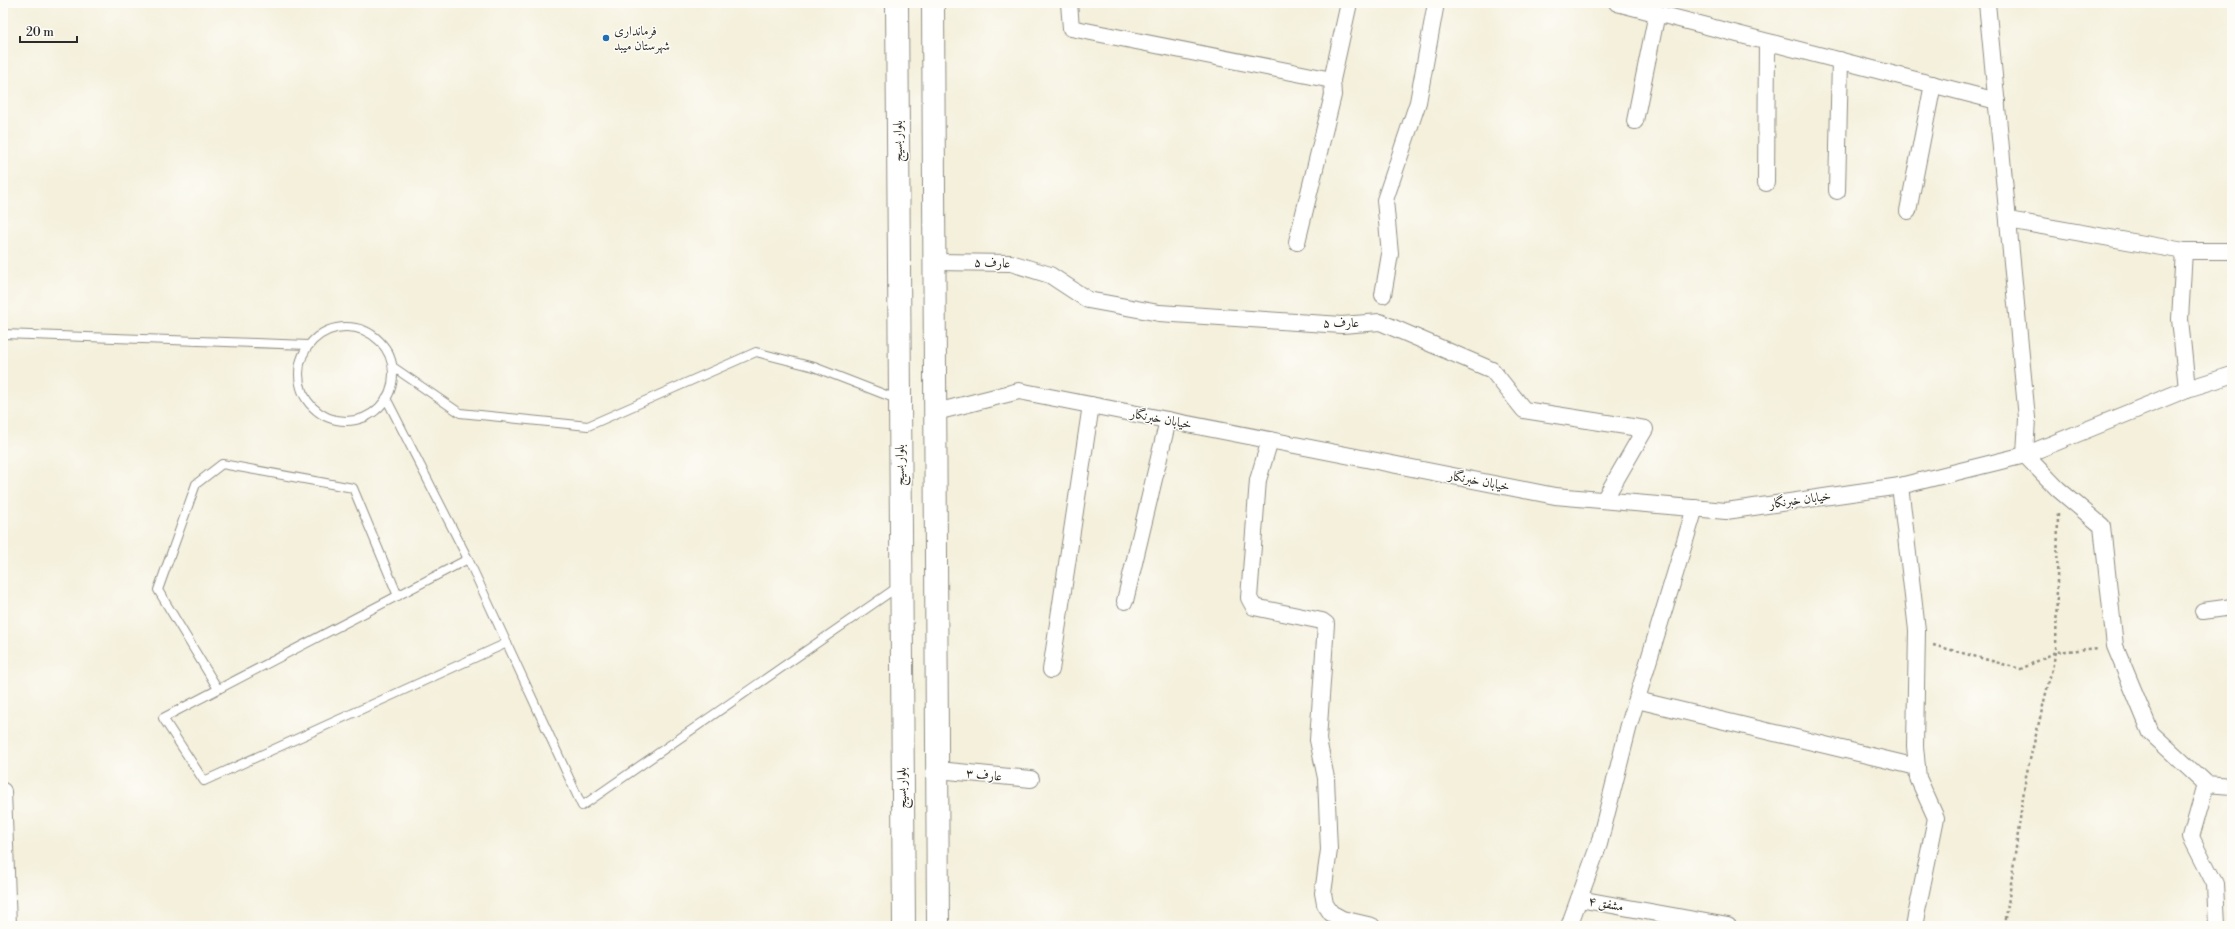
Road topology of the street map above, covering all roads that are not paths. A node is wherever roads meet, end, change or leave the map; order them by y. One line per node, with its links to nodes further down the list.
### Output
1 (897, 3): 30 (main road, بلوار بسیج)
2 (933, 3): 22 (main road)
3 (1069, 3): 11 (street)
4 (1349, 3): 11 (street)
5 (1436, 3): 23 (street)
6 (1617, 3): 8 (street)
7 (1987, 3): 13 (street)
8 (1657, 13): 9 (street); 14 (street)
9 (1767, 42): 10 (street); 15 (street)
10 (1840, 60): 12 (street); 16 (street)
11 (1332, 80): 19 (street)
12 (1933, 84): 13 (street); 17 (street)
13 (1997, 101): 18 (street)
14 (1634, 121)
15 (1766, 183)
16 (1837, 191)
17 (1908, 211)
18 (2008, 220): 20 (street); 35 (street)
19 (1297, 242)
20 (2184, 251): 21 (street); 28 (street)
21 (2232, 251)
22 (935, 262): 32 (main road); 37 (street, عارف ۵)
23 (1383, 295)
24 (3, 334): 25 (lane)
25 (308, 345): 26 (lane); 29 (lane)
26 (393, 367): 29 (lane); 30 (lane)
27 (2232, 375): 28 (street, خیابان خبرنگار)
28 (2187, 389): 35 (street, خیابان خبرنگار)
29 (386, 398): 39 (lane)
30 (900, 401): 40 (main road, بلوار بسیج)
31 (1091, 405): 32 (street, خیابان خبرنگار); 33 (street, خیابان خبرنگار); 46 (street)
32 (936, 412): 50 (main road)
33 (1168, 420): 34 (street, خیابان خبرنگار); 42 (street)
34 (1270, 440): 37 (street, خیابان خبرنگار); 61 (street)
35 (2025, 454): 36 (street, خیابان خبرنگار); 52 (street)
36 (1900, 486): 38 (street, خیابان خبرنگار); 49 (street)
37 (1604, 500): 38 (street, خیابان خبرنگار)
38 (1695, 508): 48 (street)
39 (468, 560): 41 (lane); 45 (lane)
40 (900, 585): 45 (lane); 55 (main road, بلوار بسیج)
41 (398, 596): 47 (lane); 47 (lane)
42 (1125, 601)
43 (2232, 607): 44 (street)
44 (2203, 611)
45 (507, 642): 47 (lane)
46 (1052, 670)
47 (218, 689)
48 (1637, 700): 49 (street); 57 (street)
49 (1917, 767): 64 (street)
50 (938, 770): 51 (street, عارف ۳); 56 (main road)
51 (1031, 778)
52 (2206, 784): 53 (street); 65 (street)
53 (2232, 786)
54 (3, 791): 58 (street)
55 (903, 858): 56 (main road); 59 (main road, بلوار بسیج)
56 (938, 858): 60 (main road)
57 (1579, 899): 62 (street); 63 (street, مشفق ۴)
58 (8, 926)
59 (904, 926)
60 (938, 926)
61 (1372, 926)
62 (1569, 926)
63 (1728, 926)
64 (1914, 926)
65 (2217, 926)

